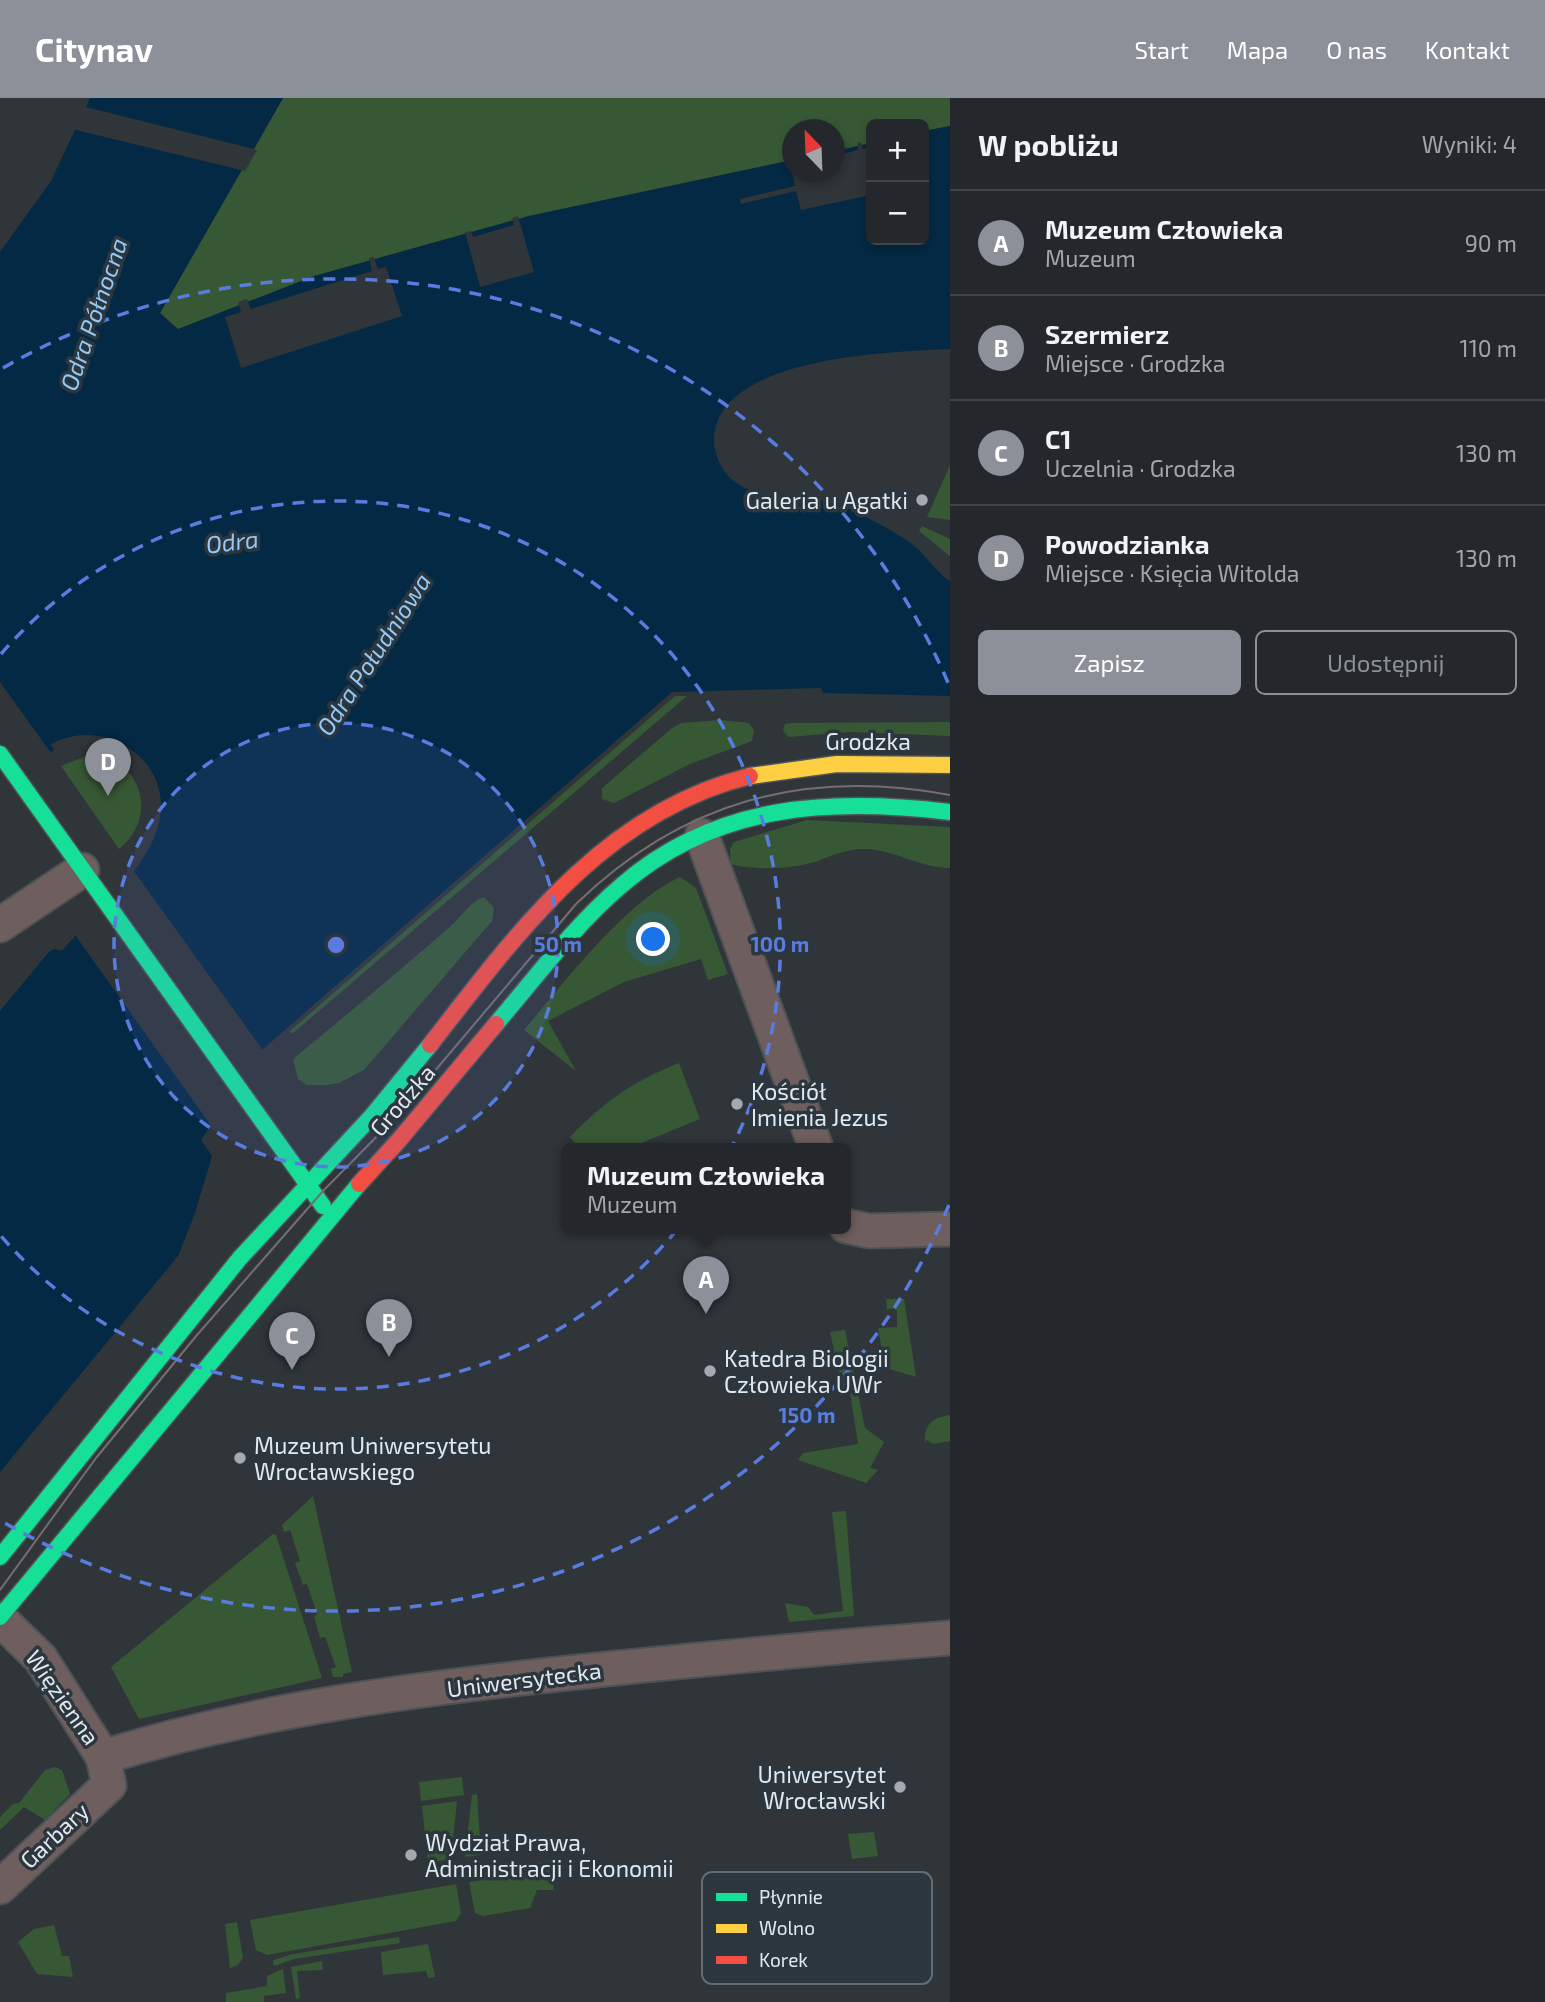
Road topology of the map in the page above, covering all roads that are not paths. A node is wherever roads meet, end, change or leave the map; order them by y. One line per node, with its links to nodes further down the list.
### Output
1 (0, 754): 5 (street)
2 (950, 765): 8 (street, Grodzka)
3 (950, 812): 4 (street, Grodzka)
4 (702, 836): 7 (street); 9 (street, Grodzka)
5 (82, 870): 6 (street); 8 (street)
6 (0, 925)
7 (814, 1143)
8 (310, 1185): 9 (street); 12 (street, Grodzka)
9 (329, 1216): 13 (street, Grodzka)
10 (851, 1227): 11 (street)
11 (950, 1229)
12 (0, 1557)
13 (0, 1618): 15 (street, Więzienna)
14 (950, 1638): 15 (street, Uniwersytecka)
15 (106, 1771): 16 (street, Garbary)
16 (0, 1886)

